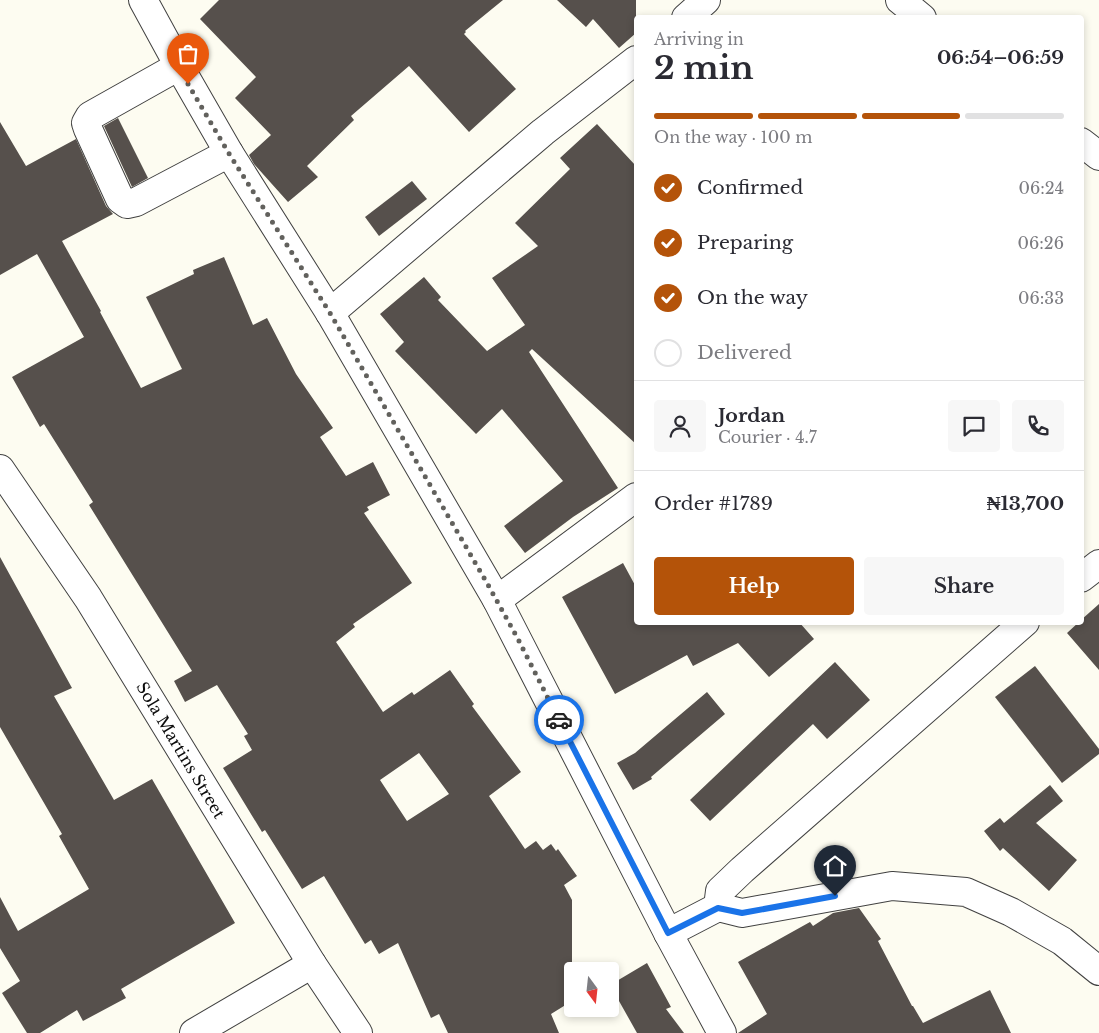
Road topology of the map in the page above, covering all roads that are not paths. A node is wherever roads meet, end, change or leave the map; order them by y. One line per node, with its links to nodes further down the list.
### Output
1 (706, 0): 4 (street)
2 (900, 0): 5 (street)
3 (146, 1): 7 (street)
4 (689, 15)
5 (918, 15)
6 (634, 62): 9 (street)
7 (179, 66): 8 (street); 8 (street)
8 (228, 152): 9 (street)
9 (330, 313): 14 (street)
10 (0, 469): 18 (street, Sola Martins Street)
11 (634, 498): 14 (street)
12 (1099, 564): 13 (street)
13 (1084, 576)
14 (497, 600): 17 (street)
15 (1022, 625): 16 (street)
16 (718, 908): 17 (street); 19 (street)
17 (668, 933): 22 (street)
18 (312, 964): 20 (street); 21 (street, Sola Martins Street)
19 (1099, 971)
20 (194, 1033)
21 (358, 1033)
22 (722, 1033)

